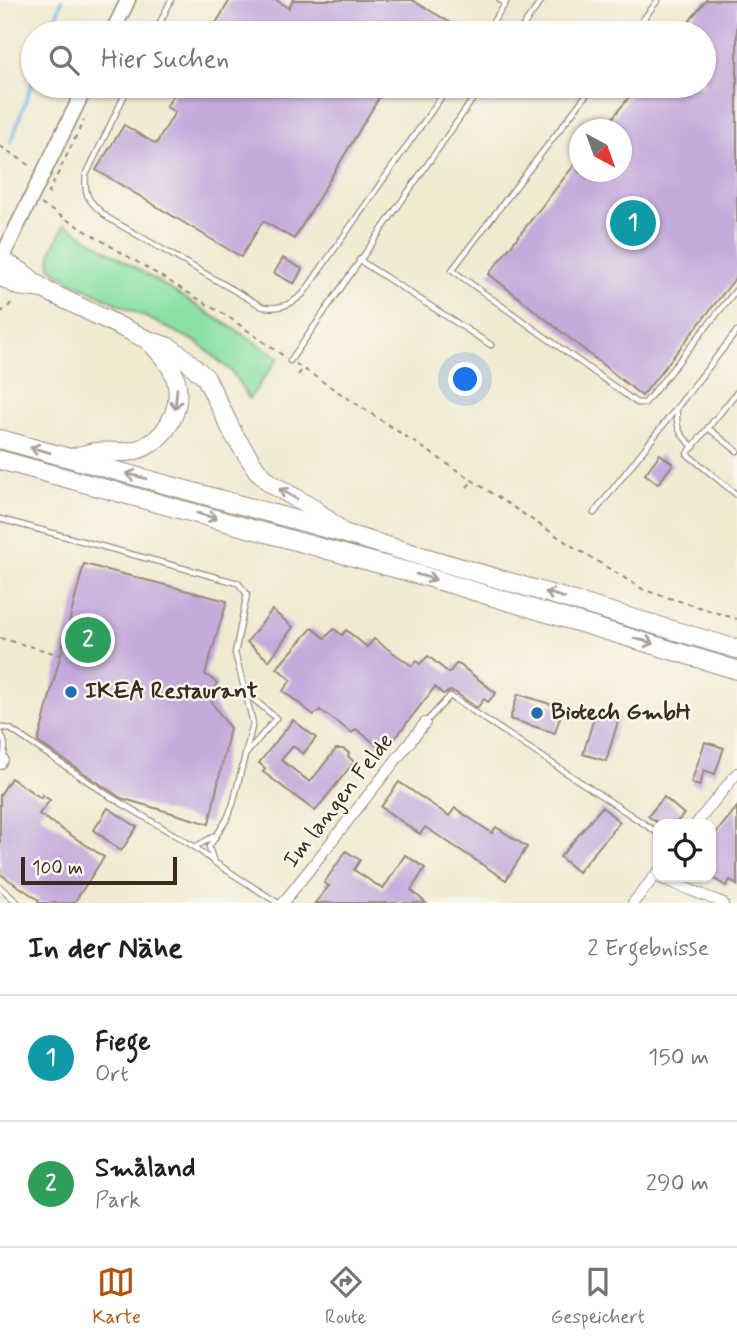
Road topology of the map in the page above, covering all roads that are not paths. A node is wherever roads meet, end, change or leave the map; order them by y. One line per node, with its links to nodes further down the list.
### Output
1 (128, 0): 7 (main road)
2 (171, 0): 8 (lane)
3 (500, 0): 6 (lane)
4 (542, 0): 10 (lane)
5 (658, 0): 11 (lane)
6 (507, 2): 9 (lane)
7 (118, 21)
8 (161, 21)
9 (494, 21)
10 (527, 21)
11 (642, 21)
12 (80, 98): 18 (main road)
13 (123, 98): 14 (lane)
14 (441, 98)
15 (474, 98): 17 (lane)
16 (584, 98): 22 (lane)
17 (359, 260): 26 (lane); 27 (lane)
18 (0, 261): 21 (highway)
19 (0, 276): 20 (highway)
20 (18, 286): 21 (highway); 23 (highway)
21 (43, 289): 25 (highway)
22 (737, 289)
23 (0, 296)
24 (737, 331): 29 (lane)
25 (148, 340): 34 (highway, one-way to 34); 39 (highway, one-way to 25)
26 (491, 345)
27 (290, 361)
28 (737, 392): 30 (lane)
29 (677, 407): 32 (lane); 37 (lane)
30 (708, 428): 32 (lane); 33 (lane)
31 (0, 439): 34 (highway, one-way to 31)
32 (694, 447): 36 (lane)
33 (737, 451)
34 (71, 458): 39 (highway, one-way to 34)
35 (0, 460): 41 (highway, one-way to 41)
36 (737, 495)
37 (594, 513)
38 (0, 519): 42 (lane)
39 (343, 533): 40 (highway, one-way to 39)
40 (737, 649)
41 (737, 670)
42 (245, 692): 45 (lane); 45 (lane)
43 (425, 723): 49 (lane); 57 (street, Im langen Felde)
44 (0, 729): 46 (lane); 51 (lane)
45 (247, 753): 50 (lane)
46 (3, 758)
47 (737, 773): 48 (street)
48 (700, 819)
49 (653, 830)
50 (217, 834): 51 (lane); 52 (lane)
51 (195, 847): 52 (lane)
52 (214, 862): 57 (lane)
53 (653, 878): 58 (street)
54 (674, 882): 59 (street)
55 (0, 887): 56 (lane)
56 (18, 903)
57 (280, 903)
58 (633, 903)
59 (723, 903)

